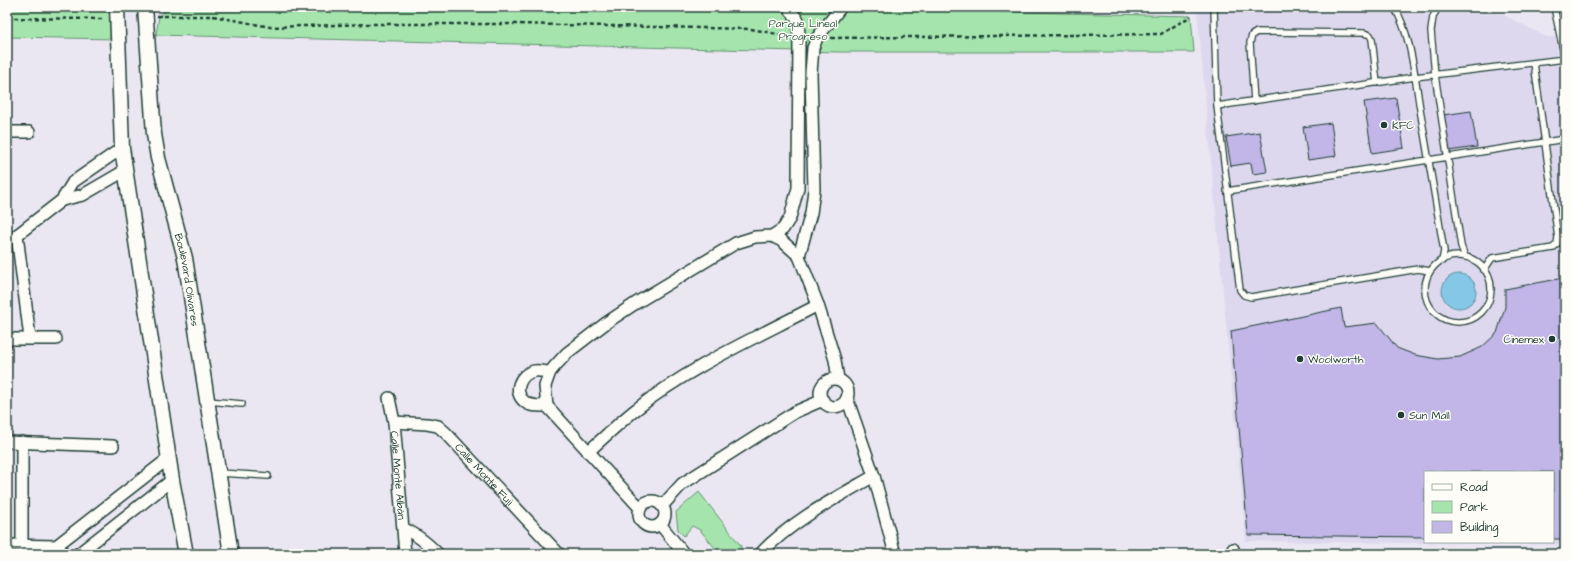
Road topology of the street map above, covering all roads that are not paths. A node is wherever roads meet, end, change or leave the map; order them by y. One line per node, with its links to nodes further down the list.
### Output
1 (145, 7): 45 (street, Boulevard Olivares)
2 (788, 7): 11 (street)
3 (841, 7): 12 (street)
4 (1214, 7): 16 (lane)
5 (1394, 7): 13 (lane)
6 (1438, 7): 10 (lane)
7 (1554, 7): 9 (lane)
8 (113, 13): 21 (street)
9 (1534, 62): 10 (lane); 20 (lane)
10 (1435, 75): 13 (lane); 22 (lane)
11 (800, 77): 12 (street); 25 (street)
12 (812, 77): 26 (street)
13 (1415, 77): 14 (lane); 23 (lane)
14 (1377, 83): 15 (lane); 15 (lane)
15 (1254, 101): 16 (lane)
16 (1218, 106): 27 (lane)
17 (7, 132): 18 (street)
18 (30, 132)
19 (1565, 139): 20 (lane)
20 (1546, 142): 22 (lane); 34 (lane)
21 (122, 148): 24 (street); 28 (street)
22 (1446, 156): 23 (lane); 32 (lane)
23 (1428, 159): 27 (lane); 33 (lane)
24 (126, 170): 28 (street); 53 (street)
25 (798, 188): 26 (street); 30 (street)
26 (814, 190): 31 (street)
27 (1227, 191): 35 (lane)
28 (62, 200): 29 (street)
29 (12, 235): 37 (street)
30 (772, 236): 31 (street); 40 (street)
31 (799, 256): 36 (street)
32 (1465, 257): 33 (lane); 34 (lane)
33 (1442, 261): 35 (lane)
34 (1484, 270): 35 (lane)
35 (1430, 271)
36 (818, 305): 41 (street); 52 (street)
37 (30, 338): 38 (street); 39 (street)
38 (7, 339)
39 (56, 339)
40 (550, 372): 47 (street); 47 (street)
41 (838, 379): 43 (street); 44 (street)
42 (389, 398): 48 (street, Calle Monte Albán)
43 (847, 398): 44 (street); 56 (street)
44 (823, 400): 58 (street)
45 (207, 401): 46 (lane); 54 (street, Boulevard Olivares)
46 (242, 404)
47 (547, 406): 52 (street)
48 (394, 422): 61 (street, Calle Monte Albán); 71 (street, Calle Monte Fuji)
49 (7, 442): 50 (street)
50 (22, 442): 51 (street); 63 (street)
51 (113, 446)
52 (588, 452): 59 (street)
53 (169, 458): 57 (street); 64 (street)
54 (218, 473): 55 (lane); 65 (street, Boulevard Olivares)
55 (268, 476)
56 (874, 476): 66 (street); 73 (street)
57 (172, 480): 67 (street); 68 (street)
58 (662, 506): 59 (street); 60 (street)
59 (640, 508): 60 (street)
60 (660, 524): 72 (street)
61 (404, 529): 69 (street, Calle Monte Albán); 70 (street)
62 (7, 545): 63 (street)
63 (22, 545): 64 (street)
64 (61, 550)
65 (228, 551)
66 (761, 553)
67 (78, 554)
68 (186, 554)
69 (405, 554)
70 (438, 554)
71 (560, 554)
72 (684, 554)
73 (895, 554)

